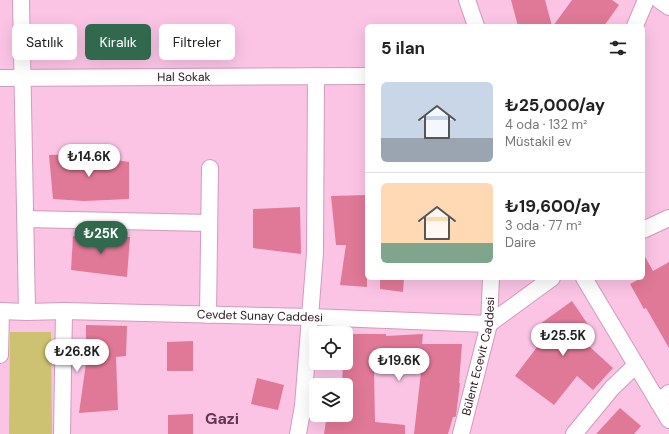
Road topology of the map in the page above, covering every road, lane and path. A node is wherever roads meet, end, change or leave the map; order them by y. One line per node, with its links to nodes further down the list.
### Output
1 (21, 0): 11 (street)
2 (467, 0): 6 (street)
3 (646, 0): 7 (street)
4 (658, 0): 5 (street)
5 (669, 7)
6 (475, 24)
7 (636, 24)
8 (316, 76): 9 (street, Hal Sokak); 11 (street, Hal Sokak); 24 (street)
9 (365, 76)
10 (0, 78): 11 (street, Hal Sokak)
11 (23, 79): 14 (street)
12 (210, 168): 15 (street)
13 (669, 218): 16 (street)
14 (25, 219): 15 (street); 22 (street)
15 (209, 223): 23 (street)
16 (645, 229)
17 (491, 280): 25 (street, Bülent Ecevit Caddesi)
18 (549, 280): 25 (street)
19 (585, 280): 27 (street)
20 (0, 311): 22 (street, Cevdet Sunay Caddesi); 26 (street)
21 (64, 311): 22 (street, Cevdet Sunay Caddesi); 23 (street, Cevdet Sunay Caddesi); 30 (street)
22 (27, 312)
23 (208, 315): 24 (street, Cevdet Sunay Caddesi)
24 (310, 317): 25 (street, Cevdet Sunay Caddesi); 31 (street)
25 (489, 324): 32 (street, Bülent Ecevit Caddesi)
26 (0, 356)
27 (636, 365): 28 (street); 33 (street)
28 (663, 398): 29 (street)
29 (669, 420)
30 (62, 434)
31 (298, 434)
32 (461, 434)
33 (574, 434)

